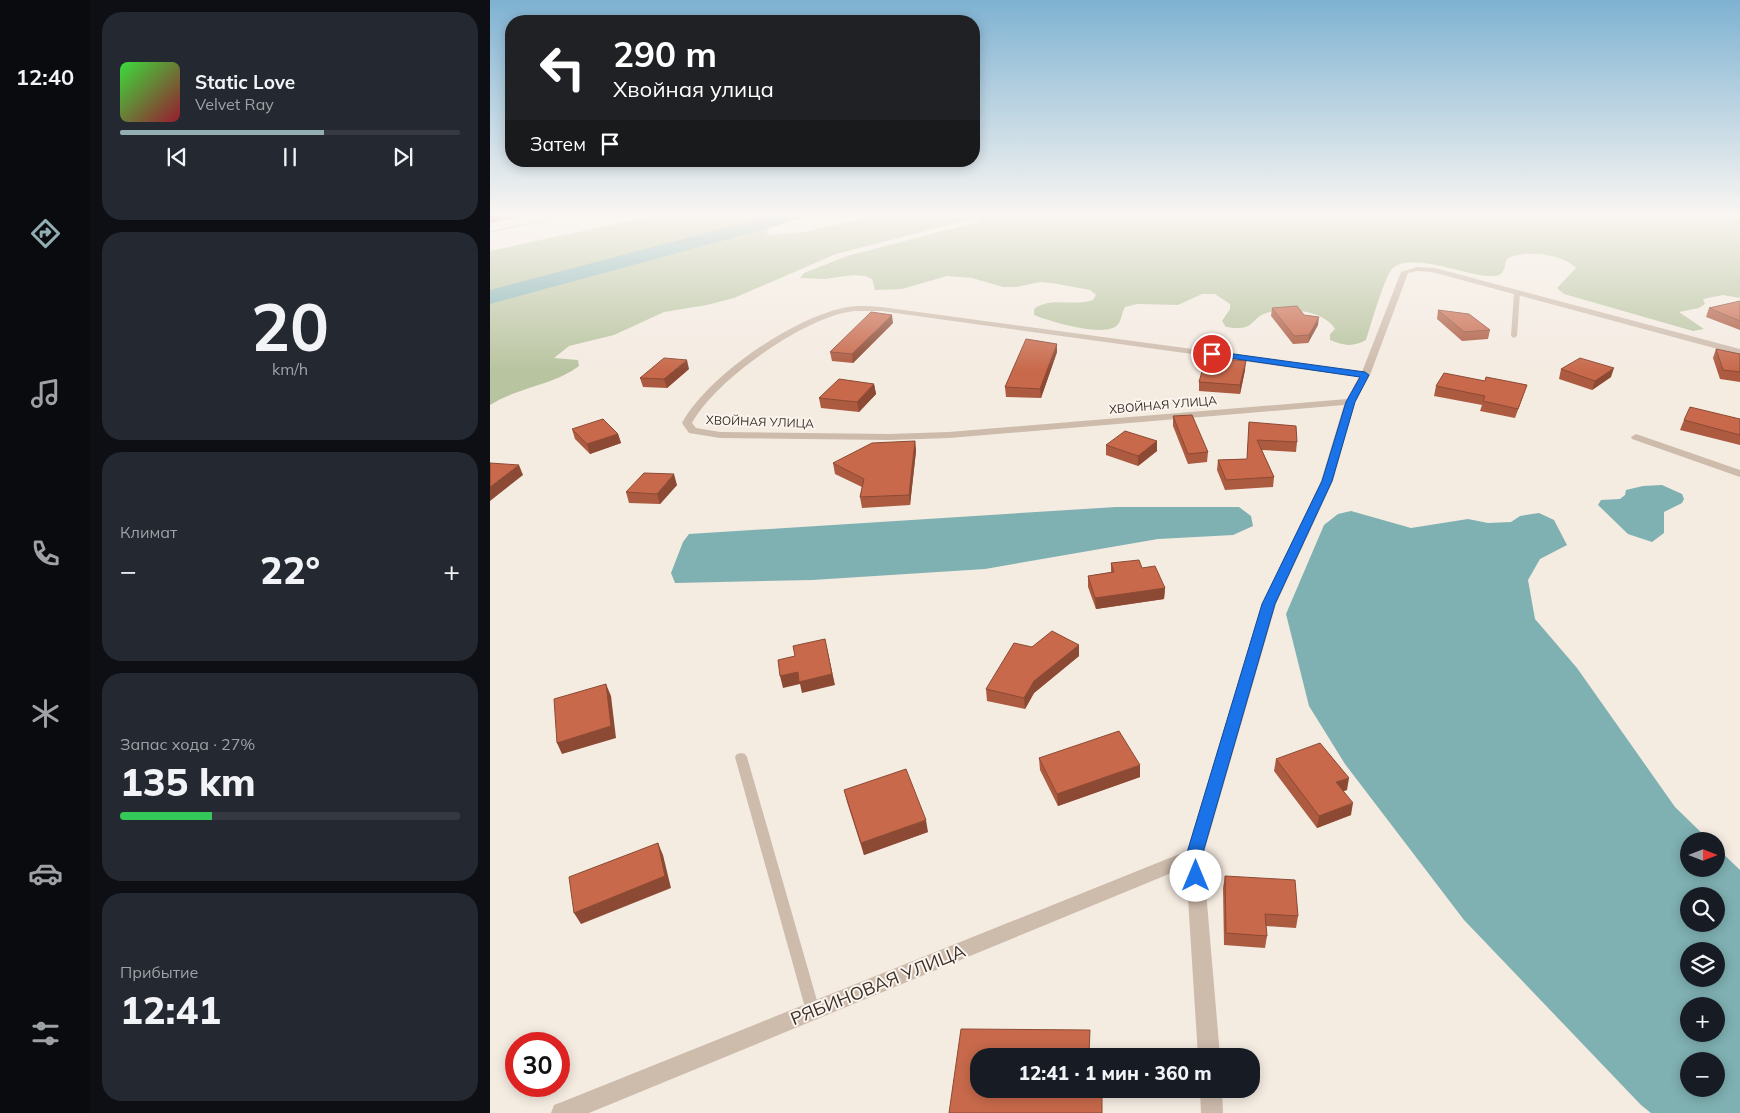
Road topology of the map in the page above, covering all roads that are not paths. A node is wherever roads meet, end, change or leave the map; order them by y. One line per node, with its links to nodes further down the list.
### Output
1 (1517, 293): 2 (lane); 3 (street); 4 (street)
2 (1514, 336)
3 (1740, 352)
4 (1365, 375): 5 (street); 5 (street, ХВОЙНАЯ УЛИЦА)
5 (1350, 402): 9 (street)
6 (1636, 437): 7 (street)
7 (1740, 474)
8 (741, 757): 10 (lane)
9 (1194, 856): 10 (street, РЯБИНОВАЯ УЛИЦА); 11 (street)
10 (813, 1011): 13 (street, РЯБИНОВАЯ УЛИЦА)
11 (1208, 1048)
12 (1211, 1098): 14 (street)
13 (562, 1113)
14 (1212, 1113)

